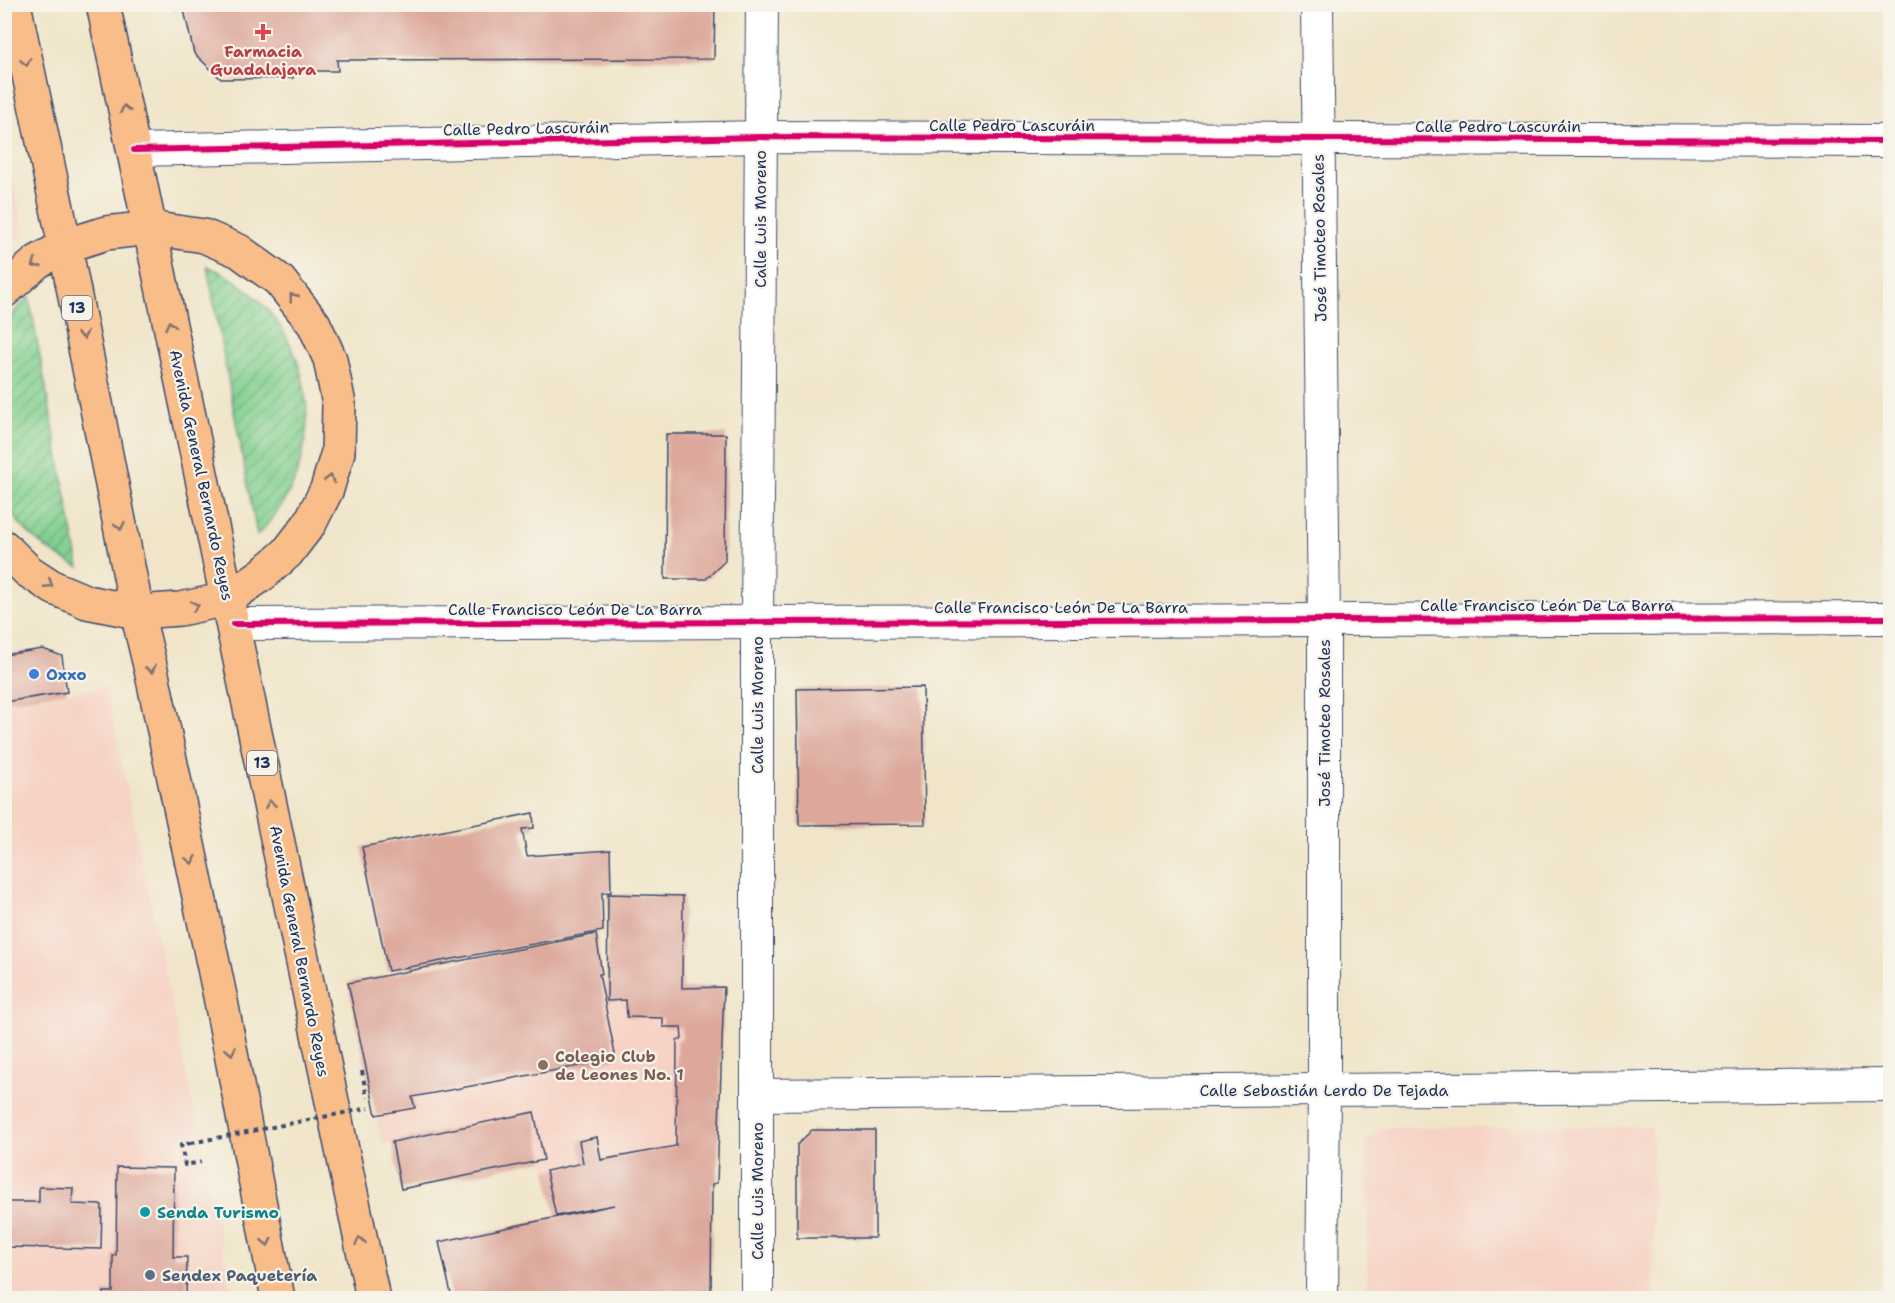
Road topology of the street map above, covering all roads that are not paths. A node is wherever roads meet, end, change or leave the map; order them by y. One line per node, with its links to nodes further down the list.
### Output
1 (14, 4): 10 (main road, 13, one-way to 10)
2 (103, 4): 8 (main road, Avenida General Bernardo Reyes / 13, one-way to 2)
3 (762, 4): 5 (street, Calle Luis Moreno)
4 (1317, 4): 6 (street, José Timoteo Rosales)
5 (760, 137): 6 (street, Calle Pedro Lascuráin); 8 (street, Calle Pedro Lascuráin); 17 (street, Calle Luis Moreno)
6 (1318, 139): 7 (street, Calle Pedro Lascuráin); 16 (street, José Timoteo Rosales)
7 (1890, 141)
8 (134, 150): 9 (main road, Avenida General Bernardo Reyes / 13)
9 (150, 228): 10 (main road); 13 (main road, Avenida General Bernardo Reyes / 13, one-way to 9); 13 (main road, one-way to 9)
10 (65, 246): 11 (main road, one-way to 11); 14 (main road, 13, one-way to 14)
11 (4, 291)
12 (4, 547): 14 (main road, one-way to 14)
13 (230, 611): 14 (main road, one-way to 13); 17 (street, Calle Francisco León De La Barra); 22 (main road, Avenida General Bernardo Reyes / 13, one-way to 13)
14 (137, 612): 21 (main road, 13, one-way to 21)
15 (1890, 618): 16 (street, Calle Francisco León De La Barra)
16 (1324, 620): 17 (street, Calle Francisco León De La Barra); 19 (street, José Timoteo Rosales)
17 (757, 622): 20 (street, Calle Luis Moreno)
18 (1890, 1085): 19 (street, Calle Sebastián Lerdo De Tejada)
19 (1324, 1090): 20 (street, Calle Sebastián Lerdo De Tejada); 24 (street, José Timoteo Rosales)
20 (757, 1095): 23 (street, Calle Luis Moreno)
21 (278, 1299)
22 (373, 1299)
23 (757, 1299)
24 (1322, 1299)

